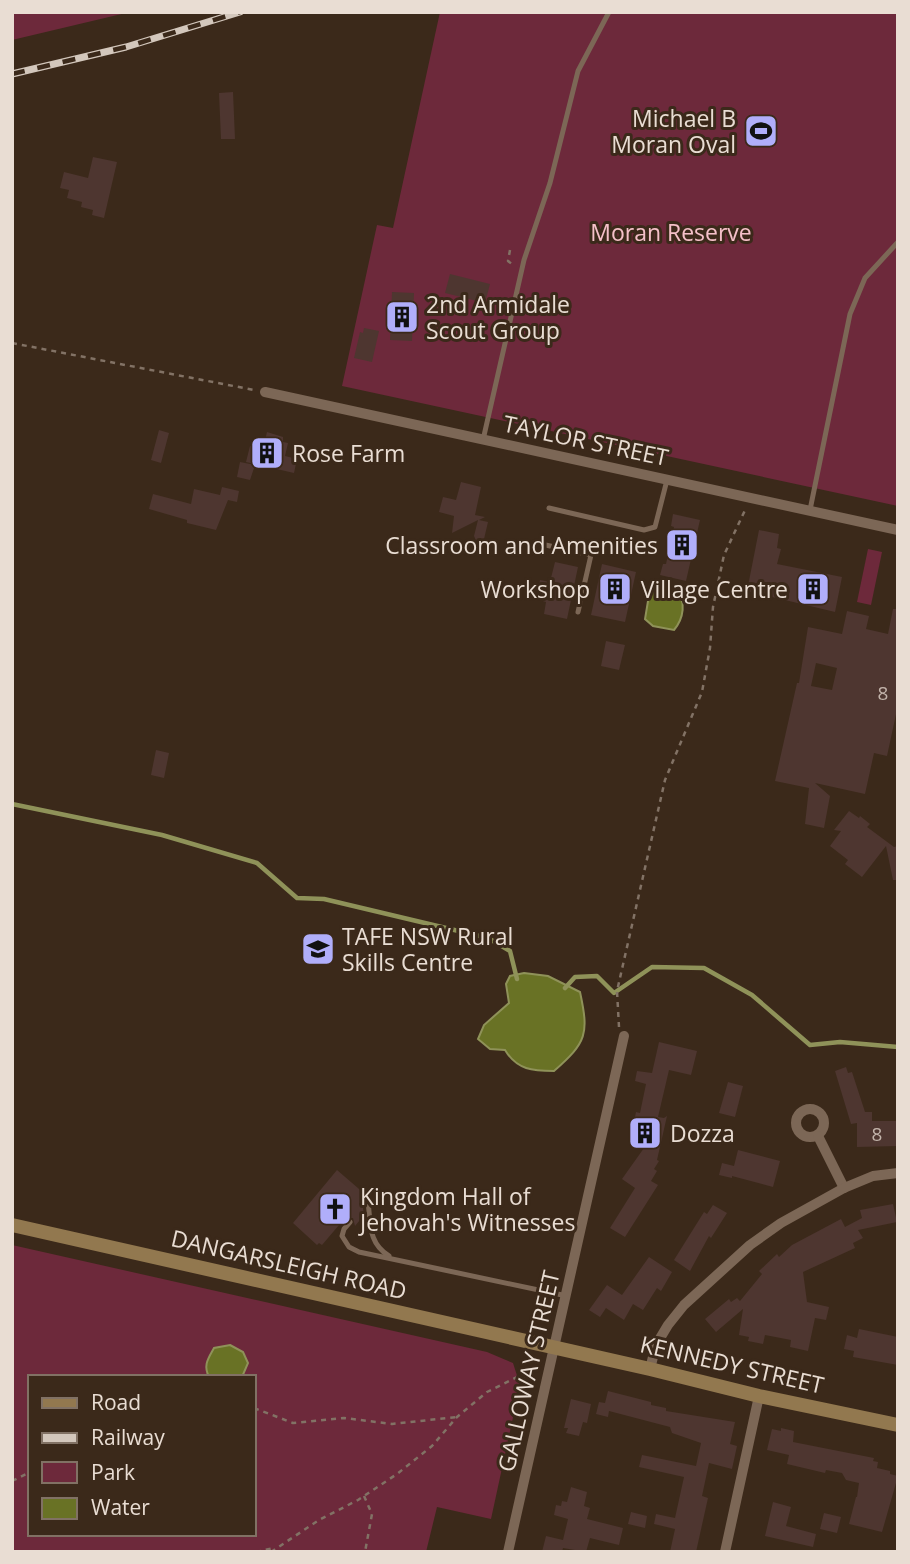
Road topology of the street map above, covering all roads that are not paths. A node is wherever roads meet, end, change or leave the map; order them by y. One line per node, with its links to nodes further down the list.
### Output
1 (609, 12): 4 (lane)
2 (898, 242): 7 (lane)
3 (265, 392): 4 (street, TAYLOR STREET)
4 (484, 440): 5 (street, TAYLOR STREET)
5 (667, 479): 6 (lane); 7 (street, TAYLOR STREET)
6 (549, 508)
7 (810, 511): 8 (street, TAYLOR STREET)
8 (898, 530)
9 (541, 544): 10 (lane)
10 (578, 612)
11 (624, 1036): 19 (street, GALLOWAY STREET)
12 (818, 1136): 14 (street)
13 (898, 1173): 14 (street)
14 (844, 1188): 21 (street)
15 (363, 1208): 18 (lane)
16 (350, 1222): 18 (lane)
17 (12, 1225): 20 (street, DANGARSLEIGH ROAD)
18 (392, 1258): 19 (lane)
19 (567, 1296): 20 (street, GALLOWAY STREET)
20 (555, 1348): 21 (street, KENNEDY STREET); 24 (street, GALLOWAY STREET)
21 (650, 1368): 22 (street, KENNEDY STREET)
22 (759, 1396): 23 (street, KENNEDY STREET); 25 (street)
23 (898, 1425)
24 (508, 1552)
25 (725, 1552)

